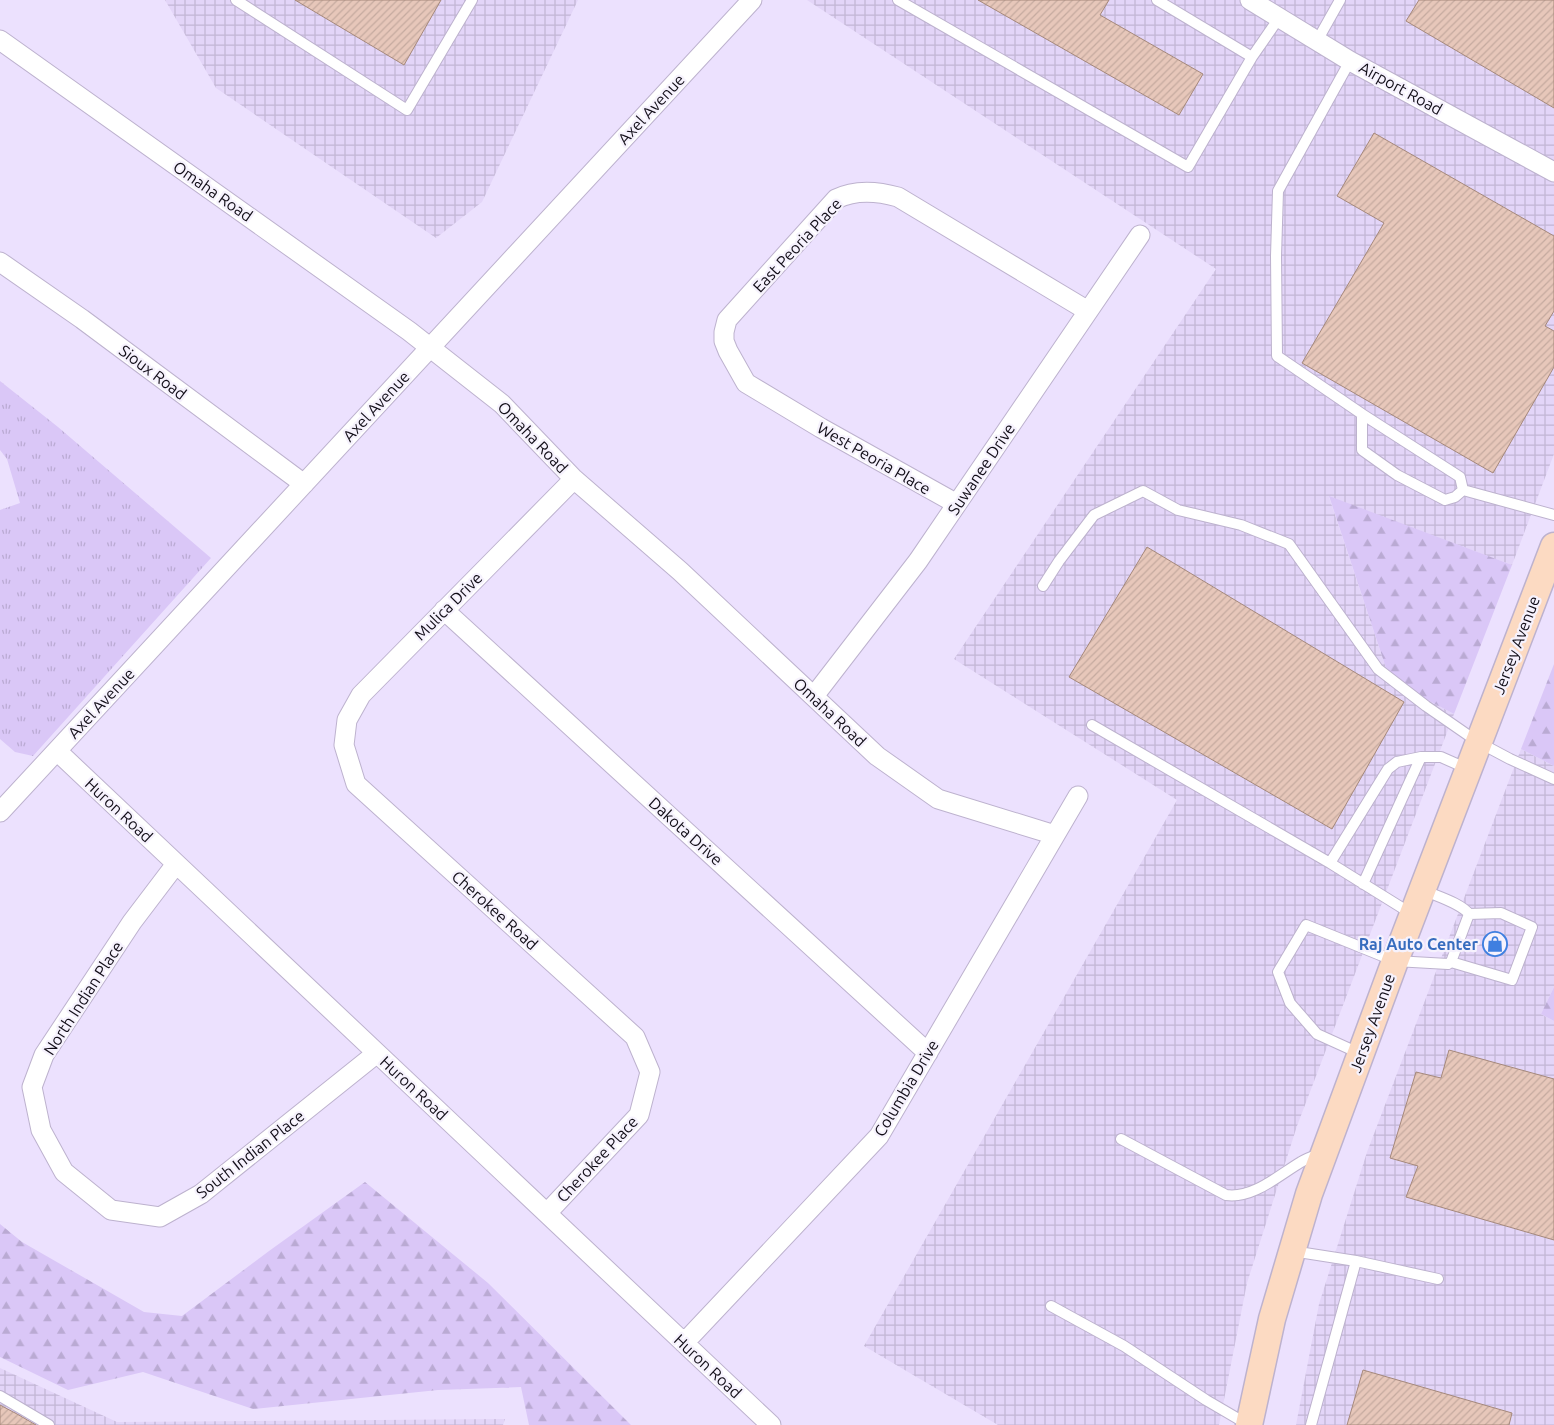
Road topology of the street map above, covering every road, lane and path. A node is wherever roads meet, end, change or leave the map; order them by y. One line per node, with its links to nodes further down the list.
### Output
1 (236, 0): 2 (lane)
2 (472, 0)
3 (752, 0): 17 (street, Axel Avenue)
4 (898, 0): 11 (lane)
5 (1157, 0): 11 (lane)
6 (1250, 0): 8 (street, Airport Road)
7 (1340, 0): 10 (lane)
8 (1278, 18): 10 (street, Airport Road); 11 (lane)
9 (0, 40): 17 (street, Omaha Road)
10 (1317, 41): 12 (street, Airport Road)
11 (1252, 57)
12 (1350, 61): 13 (street, Airport Road); 19 (lane)
13 (1554, 172)
14 (1140, 235): 16 (street, Suwanee Drive)
15 (0, 262): 21 (street, Sioux Road)
16 (1088, 311): 18 (street, East Peoria Place); 23 (street, Suwanee Drive)
17 (430, 348): 20 (street, Omaha Road); 21 (street, Axel Avenue)
18 (792, 410): 23 (street, West Peoria Place)
19 (1362, 414): 22 (lane); 22 (lane)
20 (574, 479): 27 (street, Mulica Drive); 28 (street, Omaha Road)
21 (304, 484): 32 (street, Axel Avenue)
22 (1462, 490): 24 (lane)
23 (957, 504): 28 (street, Suwanee Drive)
24 (1554, 514)
25 (1554, 546): 30 (main road, Jersey Avenue)
26 (1043, 586): 30 (lane)
27 (444, 610): 31 (street, Mulica Drive); 48 (street, Dakota Drive)
28 (814, 696): 38 (street, Omaha Road)
29 (1092, 725): 39 (lane)
30 (1478, 742): 34 (main road, Jersey Avenue); 35 (lane)
31 (344, 745): 50 (street, Cherokee Road)
32 (57, 751): 37 (street, Axel Avenue); 40 (street, Huron Road)
33 (1421, 757): 34 (lane); 39 (lane); 41 (lane)
34 (1468, 770): 42 (main road, Jersey Avenue)
35 (1554, 779)
36 (1078, 796): 38 (street, Columbia Drive)
37 (0, 812)
38 (1055, 835): 48 (street, Columbia Drive)
39 (1330, 863): 41 (lane)
40 (176, 864): 47 (street, Huron Road); 52 (street, North Indian Place)
41 (1363, 884): 44 (lane)
42 (1422, 890): 43 (lane); 44 (main road, Jersey Avenue)
43 (1469, 914): 46 (lane); 46 (lane)
44 (1413, 915): 45 (main road, Jersey Avenue)
45 (1395, 962): 46 (lane); 49 (main road, Jersey Avenue); 49 (lane)
46 (1451, 962)
47 (377, 1053): 52 (street, South Indian Place); 54 (street, Huron Road)
48 (928, 1053): 59 (street, Columbia Drive)
49 (1361, 1054): 53 (main road, Jersey Avenue)
50 (650, 1072): 54 (street, Cherokee Place)
51 (1121, 1138): 53 (lane)
52 (49, 1144)
53 (1324, 1152): 55 (main road, Jersey Avenue)
54 (546, 1214): 59 (street, Huron Road)
55 (1291, 1251): 56 (lane); 63 (main road, Jersey Avenue)
56 (1356, 1261): 57 (lane); 64 (lane)
57 (1438, 1279)
58 (1051, 1306): 63 (lane)
59 (684, 1343): 62 (street, Huron Road)
60 (0, 1396): 61 (lane)
61 (49, 1425)
62 (771, 1425)
63 (1248, 1425)
64 (1310, 1425)

